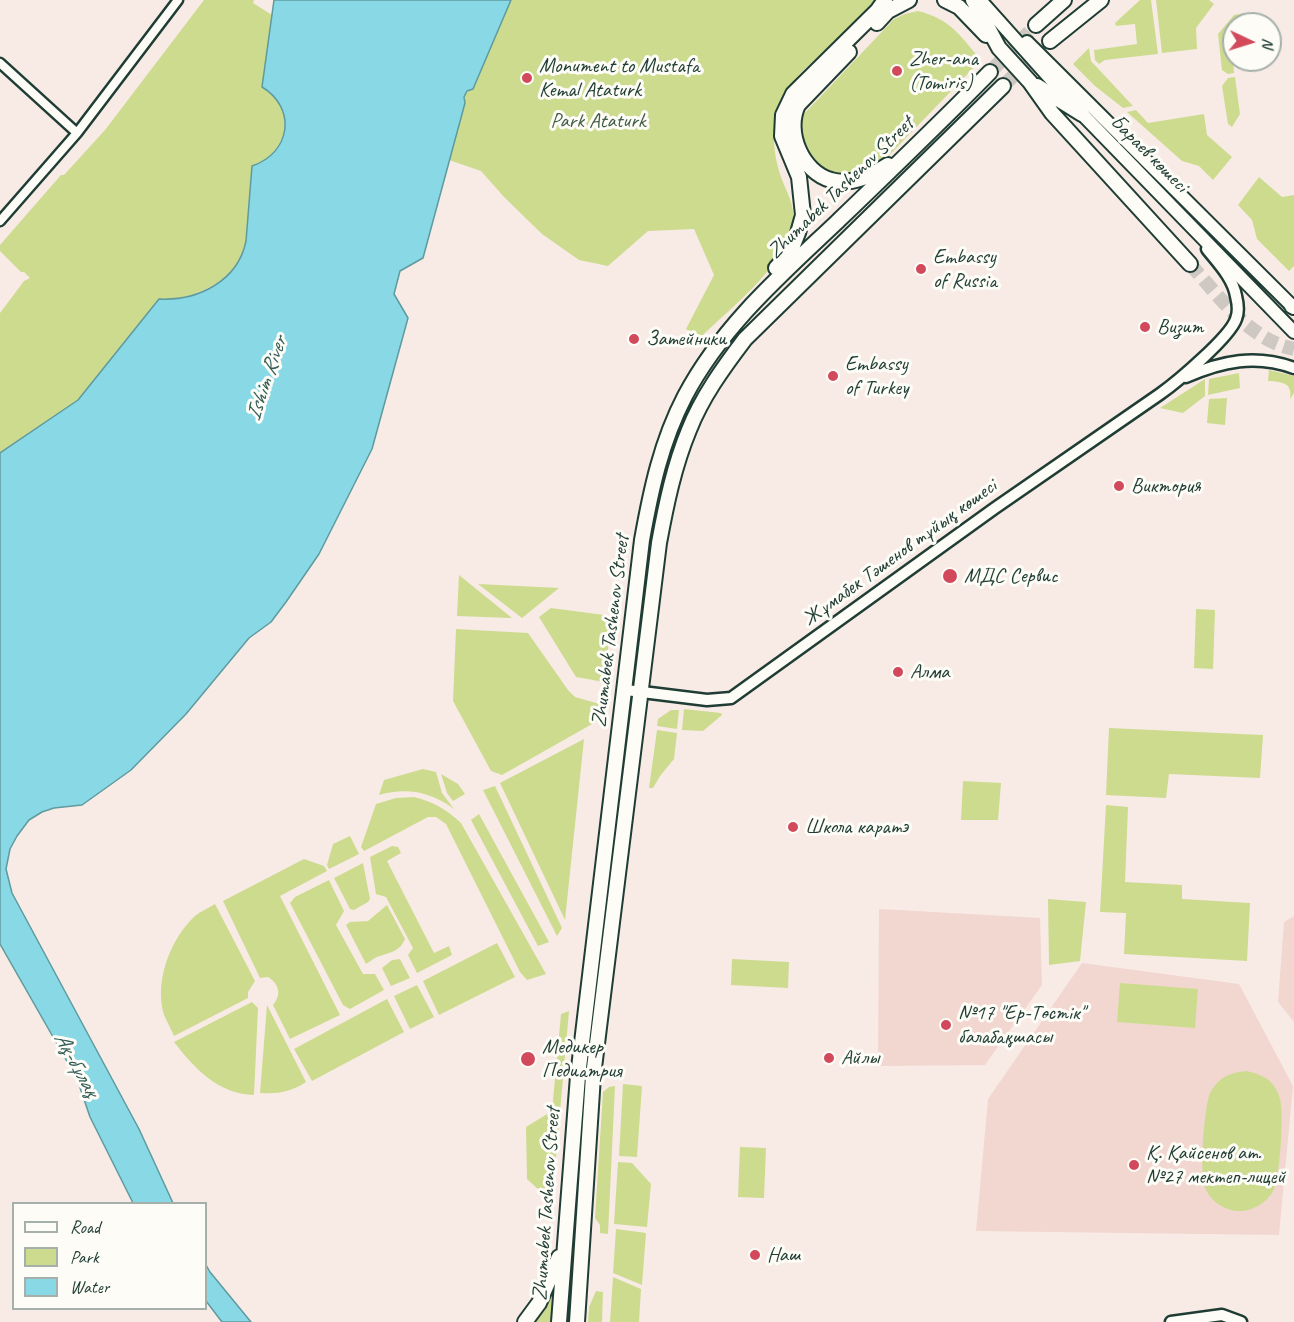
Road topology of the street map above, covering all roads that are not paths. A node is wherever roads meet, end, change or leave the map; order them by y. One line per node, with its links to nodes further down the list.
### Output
1 (178, 0): 17 (street)
2 (885, 0): 24 (main road)
3 (909, 0): 18 (main road)
4 (945, 0): 11 (main road)
5 (973, 0): 11 (main road)
6 (983, 0): 16 (main road, Бараев көшесі); 22 (main road)
7 (1064, 0): 9 (main road)
8 (1101, 0): 10 (main road)
9 (1036, 25)
10 (1050, 41)
11 (999, 48): 14 (main road)
12 (0, 63): 17 (street)
13 (990, 72): 18 (main road, Zhumabek Tashenov Street)
14 (1030, 82): 16 (main road); 21 (main road)
15 (1004, 86): 28 (main road, Zhumabek Tashenov Street)
16 (1082, 114): 19 (main road, Бараев көшесі)
17 (77, 133): 20 (street)
18 (924, 139): 24 (main road, Zhumabek Tashenov Street)
19 (1183, 217): 23 (main road, Бараев көшесі); 26 (street)
20 (0, 221)
21 (1190, 264)
22 (1294, 307)
23 (1294, 332)
24 (711, 353): 27 (main road, Zhumabek Tashenov Street)
25 (1294, 368): 26 (street)
26 (1180, 379): 28 (street, Жұмабек Тәшенов тұйық көшесі)
27 (626, 690): 28 (street, Жұмабек Тәшенов тұйық көшесі); 29 (main road, Zhumabek Tashenov Street)
28 (642, 693): 32 (main road, Zhumabek Tashenov Street)
29 (566, 1238): 30 (main road); 31 (main road, Zhumabek Tashenov Street)
30 (525, 1322)
31 (559, 1322)
32 (577, 1322)
33 (1171, 1322): 34 (street)
34 (1241, 1322)

